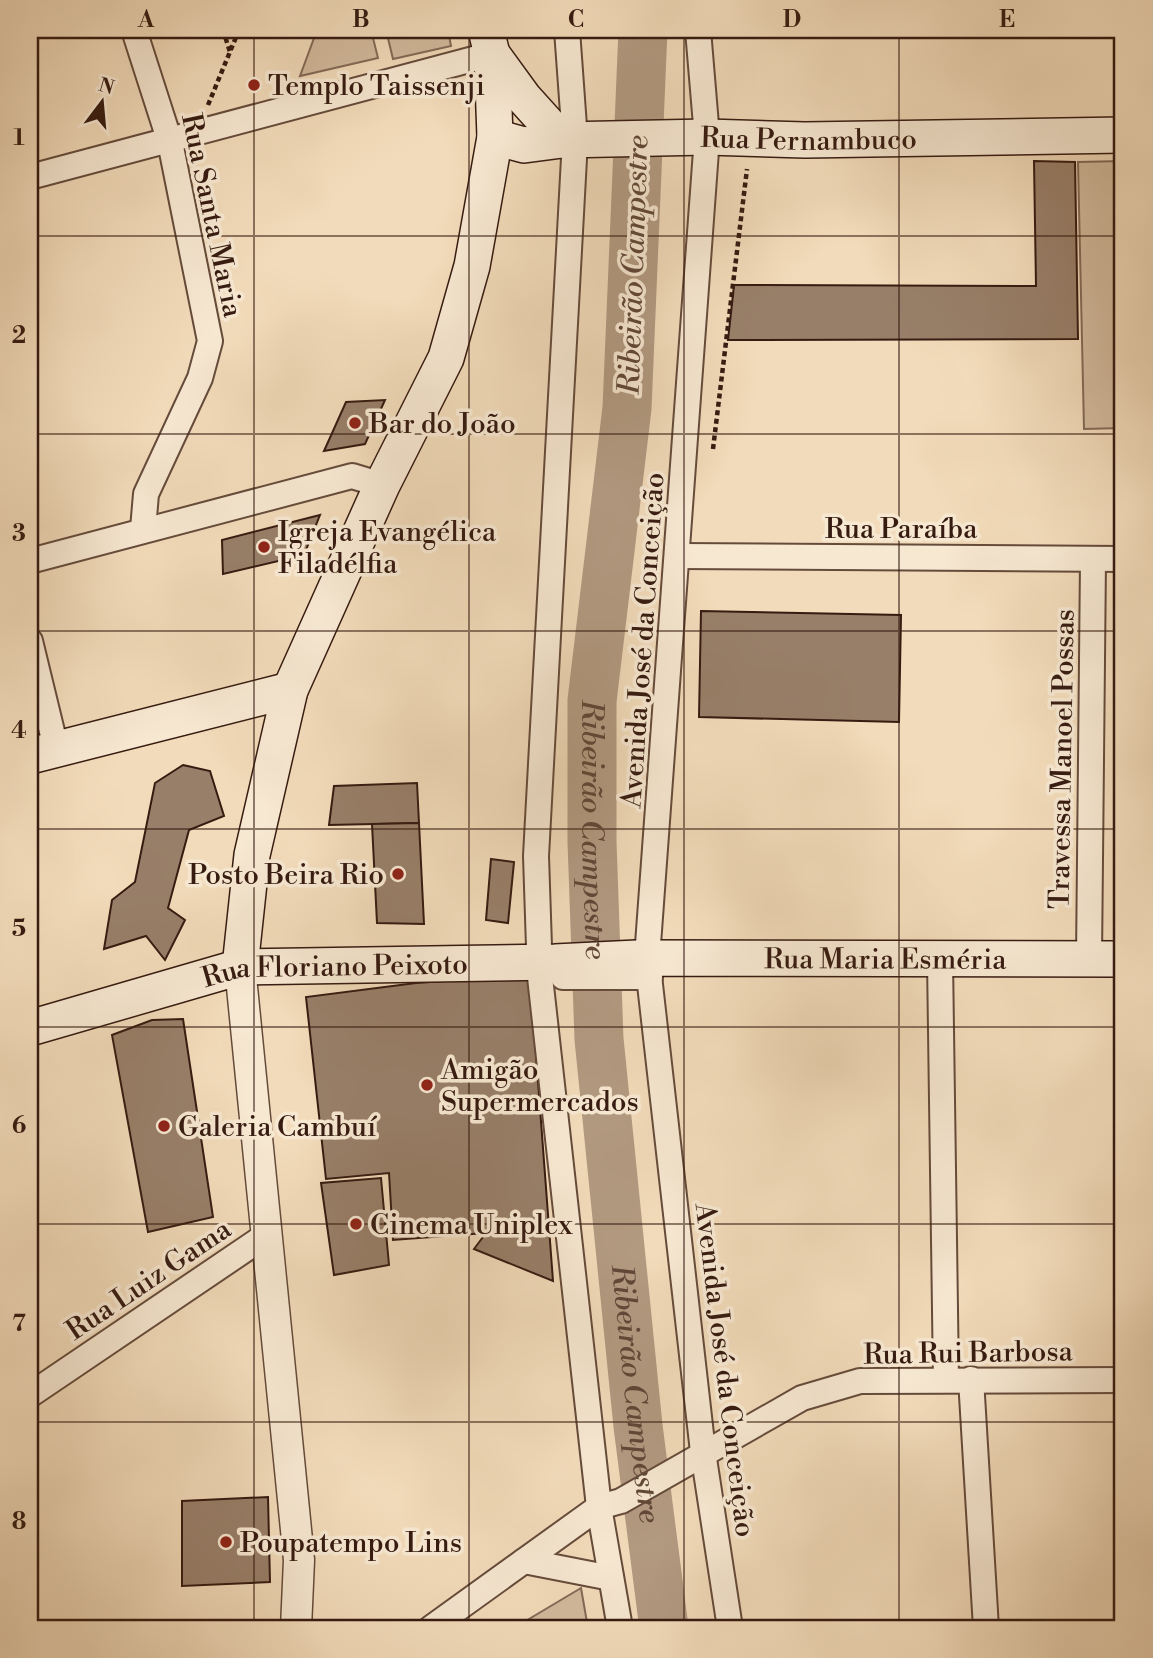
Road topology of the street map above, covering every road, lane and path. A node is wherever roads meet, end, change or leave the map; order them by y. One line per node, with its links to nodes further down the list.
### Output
1 (134, 30): 13 (street, Rua Santa Maria)
2 (223, 30): 7 (path)
3 (239, 30): 8 (path)
4 (566, 30): 12 (street)
5 (698, 30): 11 (street, Avenida José da Conceição)
6 (489, 42): 10 (main road); 12 (main road); 13 (street)
7 (230, 52)
8 (208, 106)
9 (1123, 135): 11 (main road, Rua Pernambuco)
10 (495, 136): 12 (main road, Rua Pernambuco); 17 (main road)
11 (701, 137): 12 (main road, Rua Pernambuco); 19 (street, Avenida José da Conceição)
12 (568, 140): 30 (street)
13 (170, 142): 15 (street); 18 (street, Rua Santa Maria)
14 (748, 155): 16 (path)
15 (30, 177)
16 (711, 460)
17 (382, 485): 18 (street); 24 (main road)
18 (143, 528): 22 (street)
19 (679, 556): 21 (street, Rua Paraíba); 29 (street, Avenida José da Conceição)
20 (1123, 559): 21 (street, Rua Paraíba)
21 (1093, 560): 26 (street, Travessa Manoel Possas)
22 (30, 561)
23 (30, 641): 25 (street)
24 (290, 690): 25 (main road); 28 (main road)
25 (43, 752)
26 (1106, 959): 27 (main road, Rua Maria Esméria)
27 (940, 960): 29 (main road, Rua Maria Esméria); 34 (street)
28 (240, 967): 30 (main road, Rua Floriano Peixoto); 31 (main road, Rua Floriano Peixoto); 32 (street)
29 (642, 967): 30 (main road, Rua Floriano Peixoto); 37 (street, Avenida José da Conceição)
30 (547, 969): 38 (street)
31 (30, 1028)
32 (265, 1236): 36 (street, Rua Luiz Gama); 41 (street)
33 (971, 1379): 34 (street, Rua Rui Barbosa); 35 (street, Rua Rui Barbosa); 45 (street)
34 (946, 1380): 37 (street, Rua Rui Barbosa)
35 (1123, 1380)
36 (30, 1395)
37 (704, 1452): 38 (street, Rua Rui Barbosa); 44 (street, Avenida José da Conceição)
38 (610, 1504): 39 (street, Rua Rui Barbosa); 40 (street)
39 (524, 1561): 40 (street); 42 (street, Rua Rui Barbosa)
40 (611, 1578): 43 (street)
41 (296, 1628)
42 (431, 1628)
43 (620, 1628)
44 (730, 1628)
45 (986, 1628)

